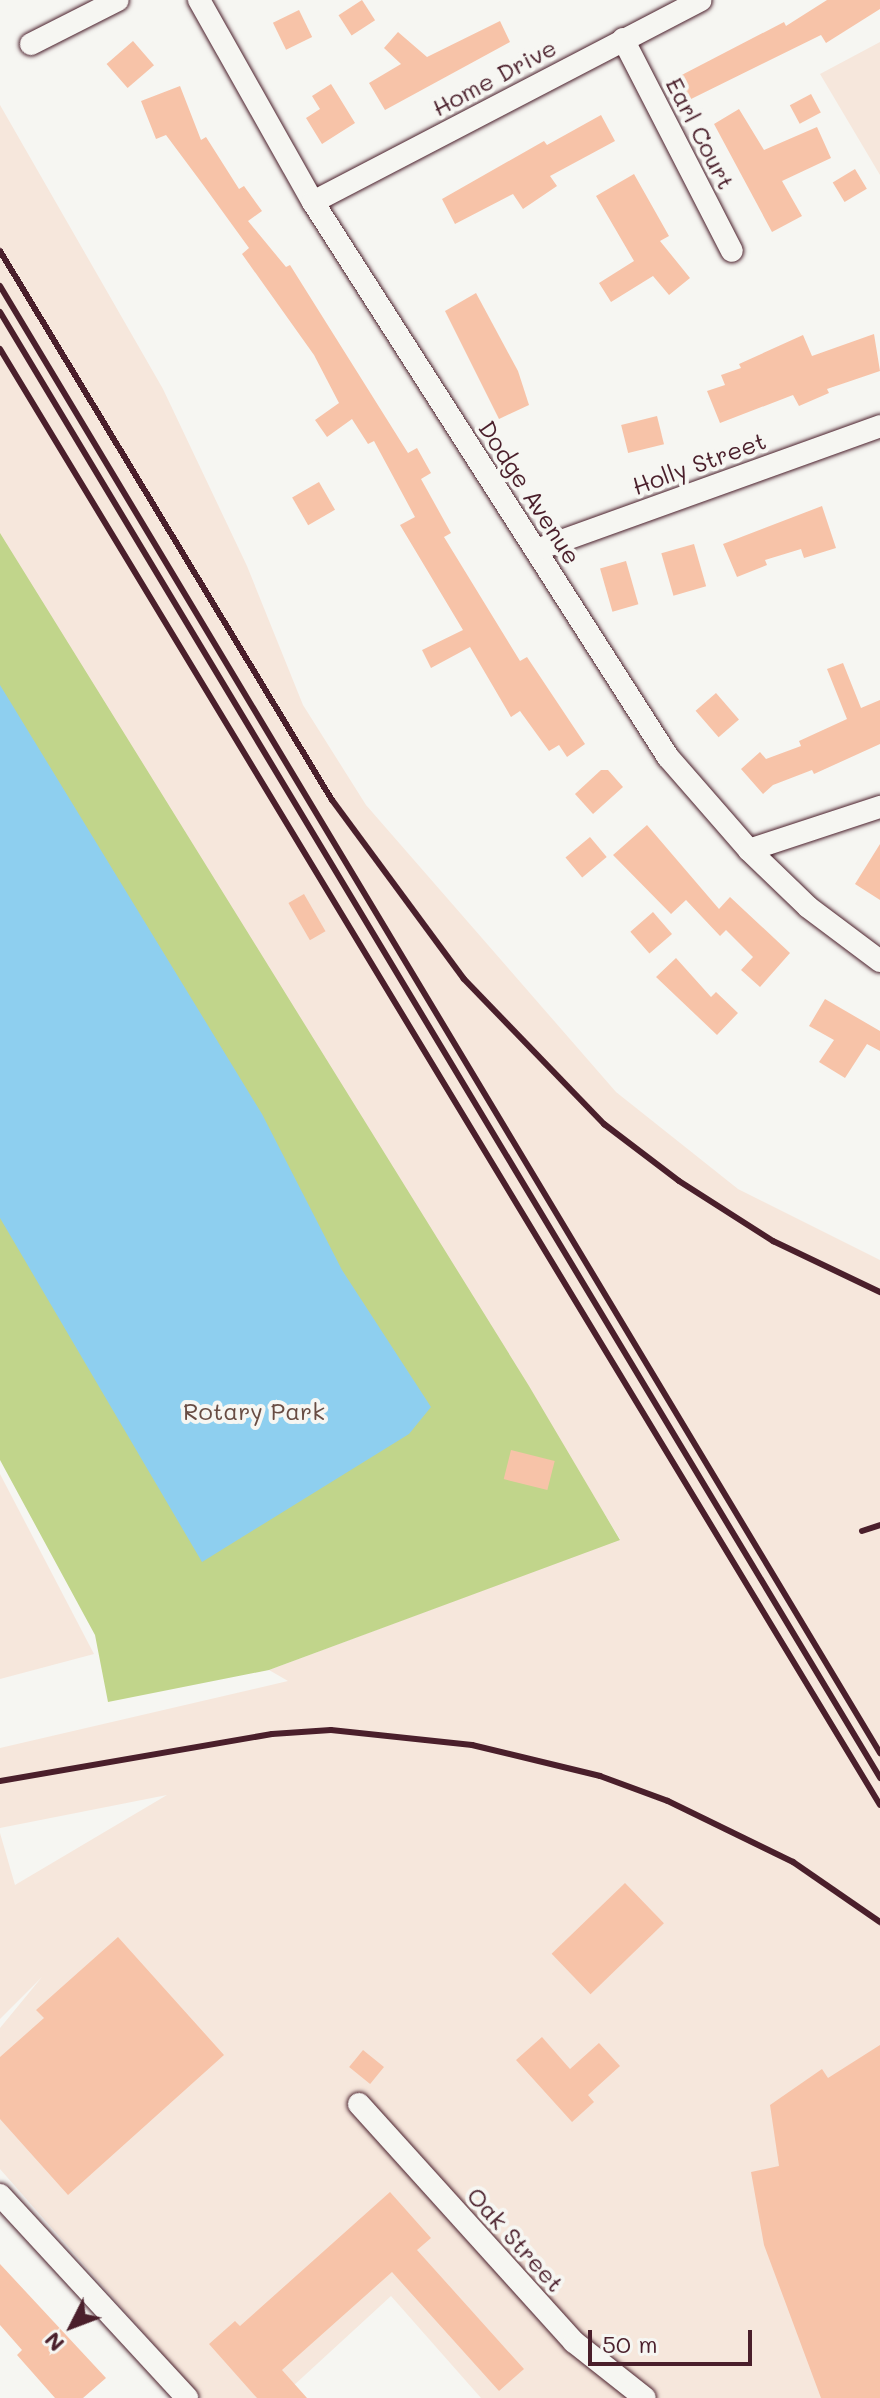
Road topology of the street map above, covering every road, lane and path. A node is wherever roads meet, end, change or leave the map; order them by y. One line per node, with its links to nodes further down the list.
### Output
1 (118, 0): 5 (street)
2 (199, 0): 6 (street, Dodge Avenue)
3 (701, 0): 4 (street, Home Drive)
4 (623, 39): 6 (street, Home Drive); 7 (street, Earl Court)
5 (31, 44)
6 (313, 202): 9 (street, Dodge Avenue)
7 (732, 251)
8 (880, 426): 9 (street, Holly Street)
9 (536, 550): 11 (street, Dodge Avenue)
10 (880, 807): 11 (street)
11 (749, 850): 12 (street, Dodge Avenue)
12 (880, 961)
13 (359, 2104): 16 (street, Oak Street)
14 (0, 2195): 15 (street)
15 (187, 2398)
16 (645, 2398)

